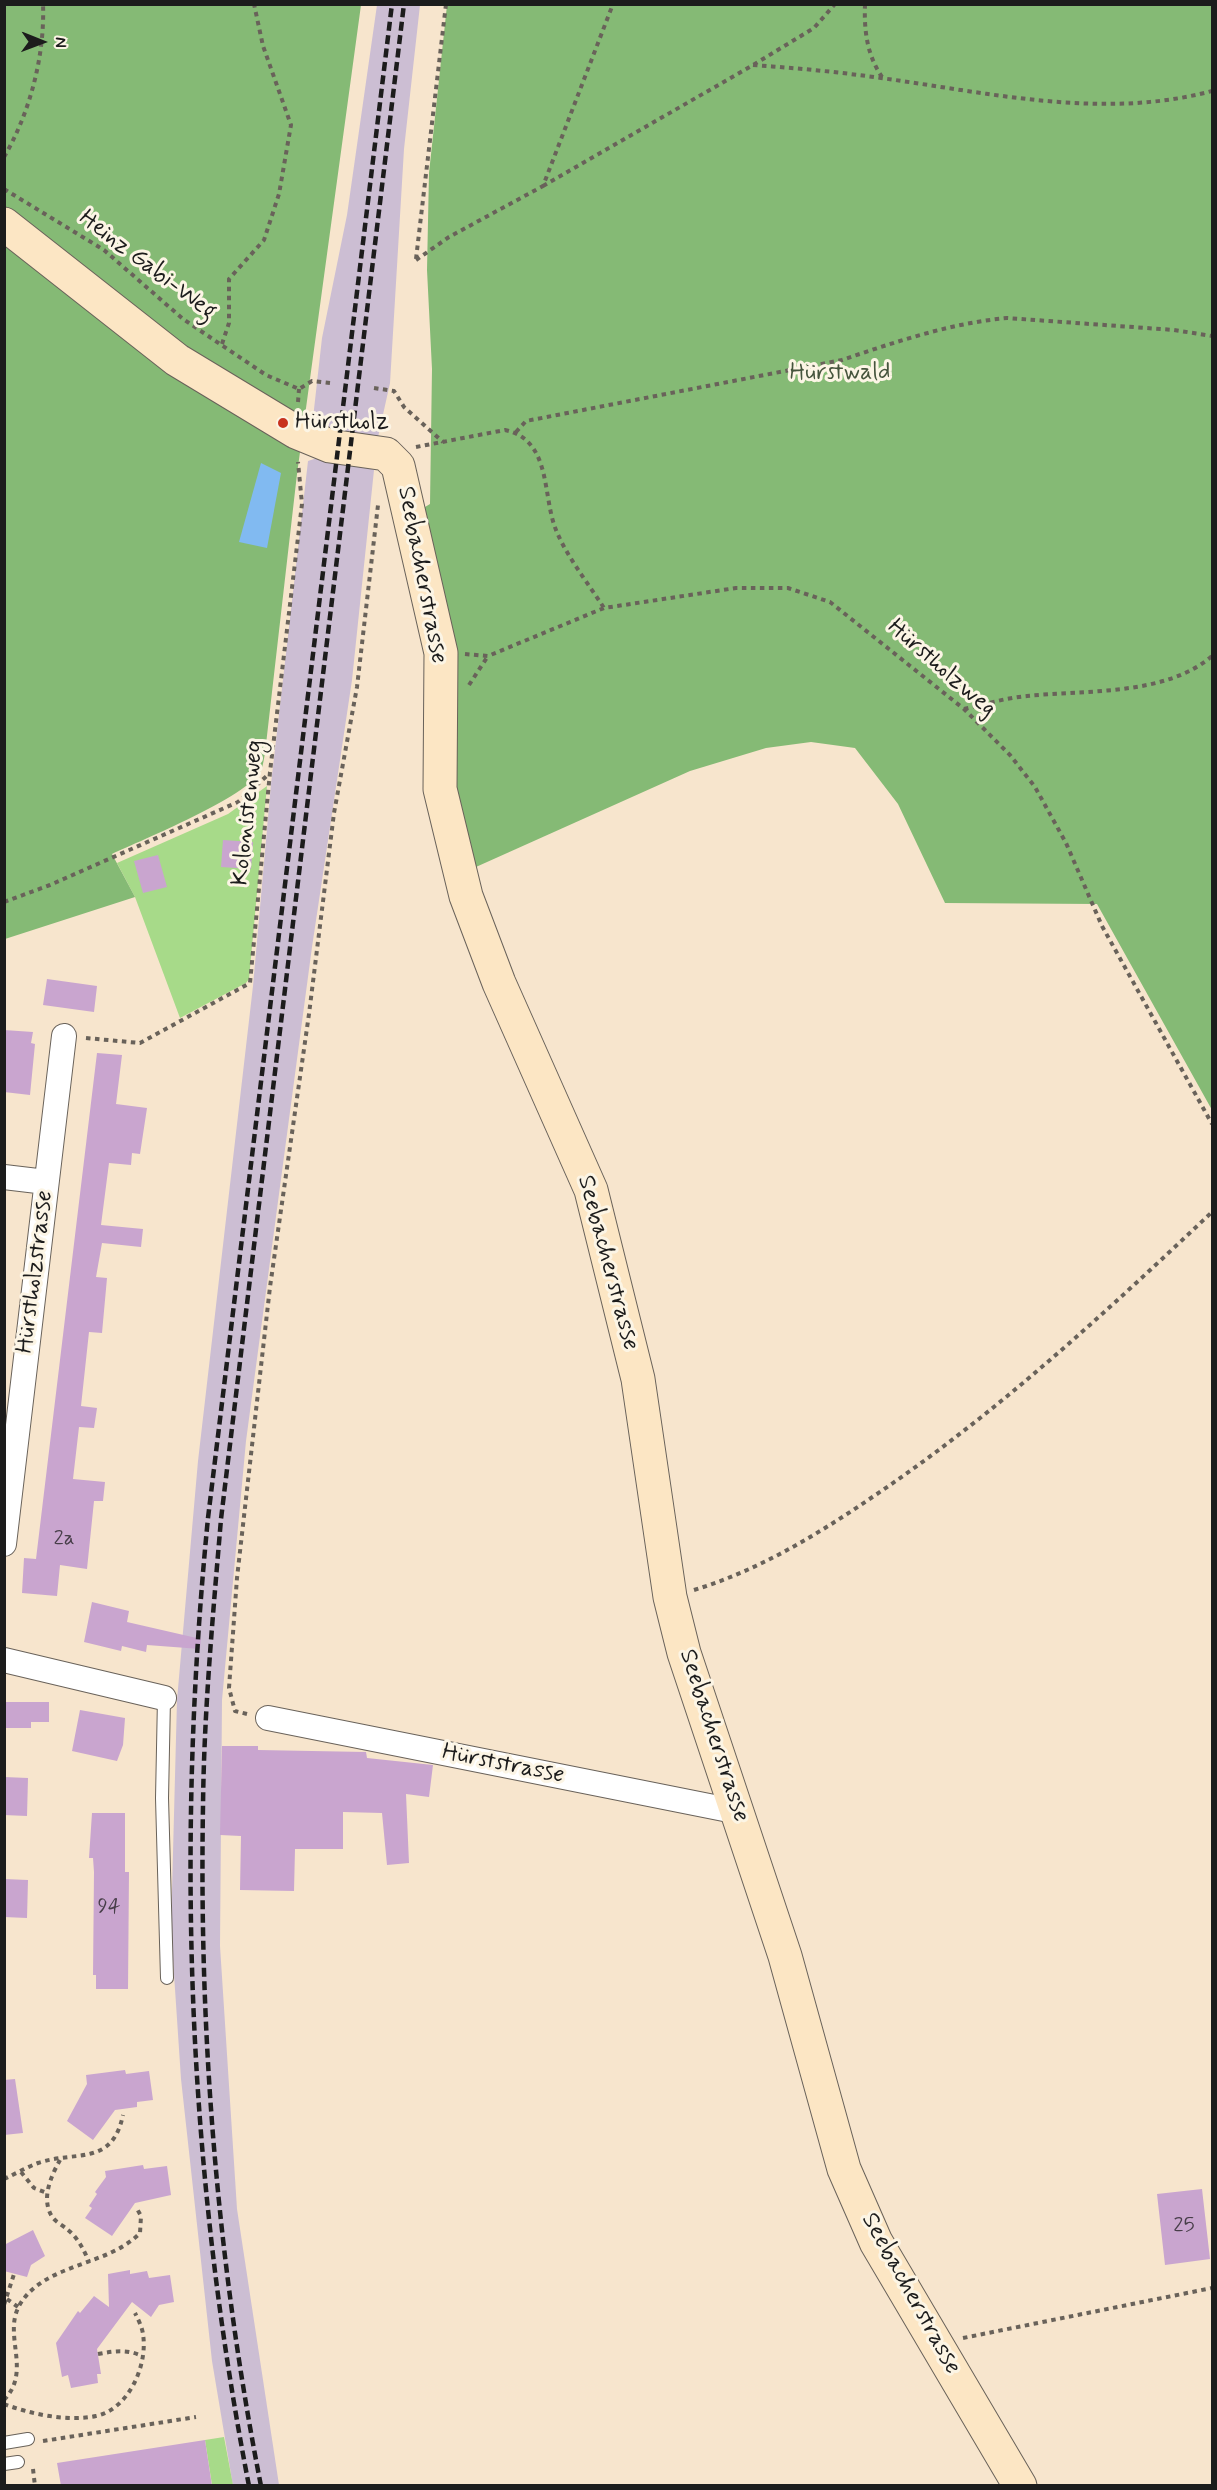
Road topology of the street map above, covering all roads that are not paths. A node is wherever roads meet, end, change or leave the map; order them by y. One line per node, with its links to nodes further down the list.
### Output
1 (4, 224): 9 (street, Seebacherstrasse)
2 (64, 1036): 4 (street, Hürstholzstrasse)
3 (4, 1177): 4 (street)
4 (46, 1182): 5 (street, Hürstholzstrasse)
5 (4, 1544)
6 (4, 1660): 7 (street)
7 (164, 1698): 10 (lane)
8 (268, 1718): 9 (street, Hürststrasse)
9 (739, 1812): 15 (street, Seebacherstrasse)
10 (167, 1978)
11 (34, 2440): 12 (lane)
12 (4, 2443)
13 (18, 2462): 14 (lane)
14 (4, 2464)
15 (1020, 2486)

